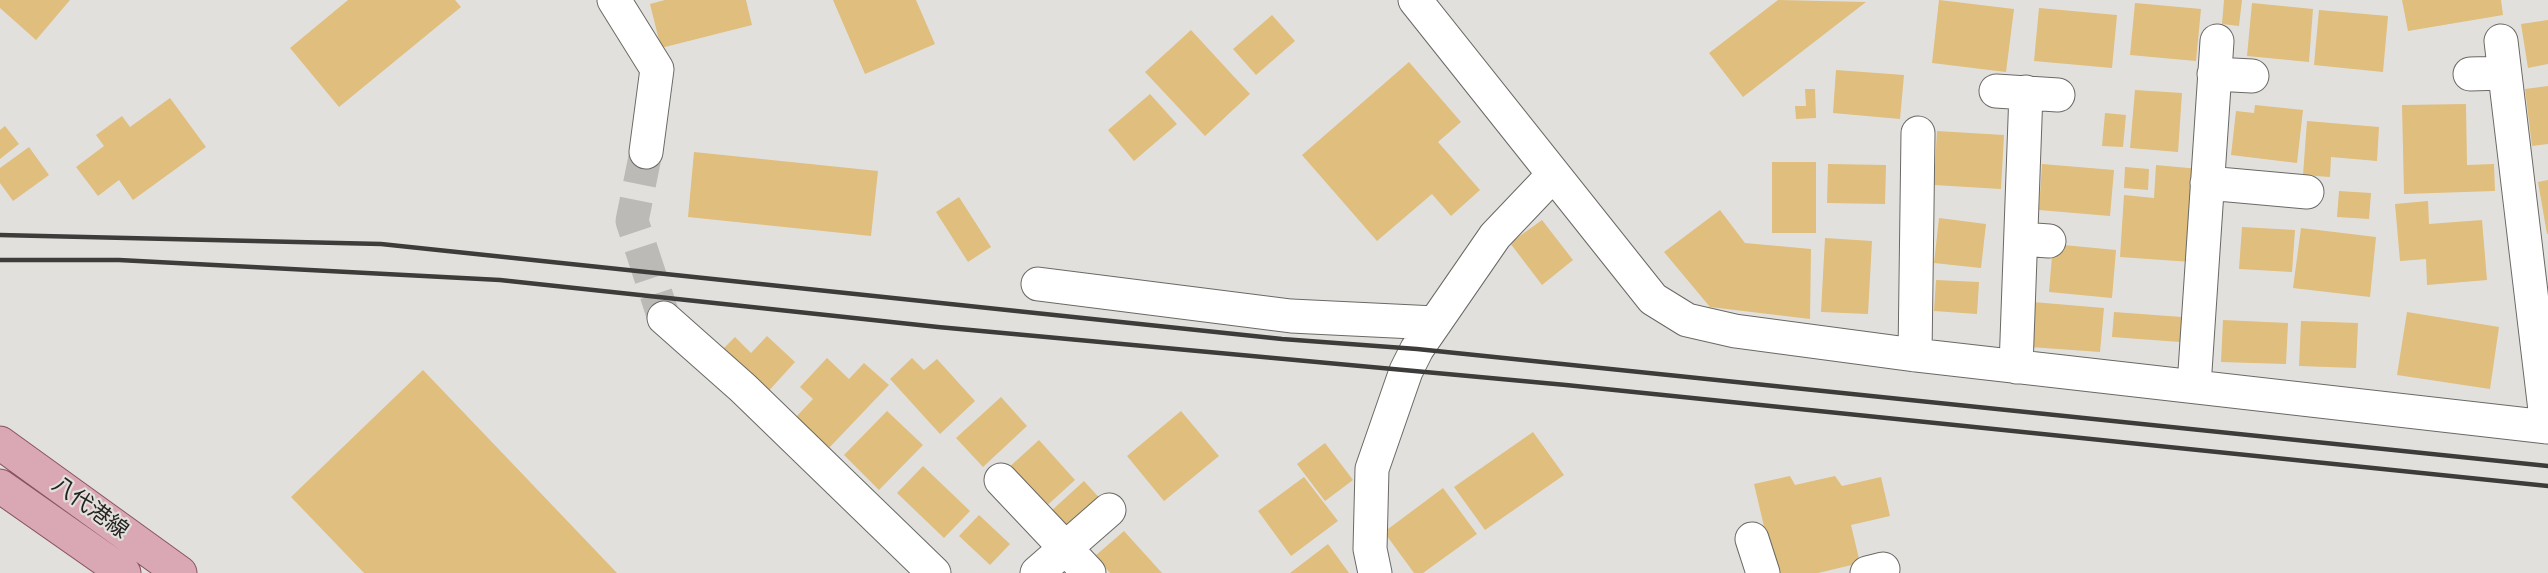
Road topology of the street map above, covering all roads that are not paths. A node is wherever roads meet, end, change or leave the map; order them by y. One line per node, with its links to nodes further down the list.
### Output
1 (614, 0): 11 (street)
2 (1415, 0): 12 (street)
3 (2217, 41): 6 (street)
4 (2501, 41): 5 (street)
5 (2504, 73): 7 (street); 21 (street)
6 (2214, 74): 8 (street); 13 (street)
7 (2470, 74)
8 (2252, 76)
9 (2058, 95): 19 (street)
10 (1918, 133): 18 (street)
11 (646, 152)
12 (1553, 175): 17 (street); 18 (street)
13 (2207, 183): 14 (street); 20 (street)
14 (2307, 192)
15 (1038, 284): 17 (street)
16 (664, 318): 30 (street)
17 (1435, 323): 33 (street)
18 (1916, 356): 19 (street)
19 (2016, 367): 20 (street)
20 (2194, 386): 21 (street)
21 (2547, 427)
22 (0, 443): 29 (main road, 八代港線)
23 (1001, 480): 27 (street)
24 (0, 486): 28 (main road, 八代港線)
25 (1109, 510): 27 (street)
26 (1752, 539): 34 (street)
27 (1066, 548): 31 (street); 32 (street)
28 (124, 573)
29 (180, 573)
30 (934, 573)
31 (1037, 573)
32 (1089, 573)
33 (1375, 573)
34 (1763, 573)

